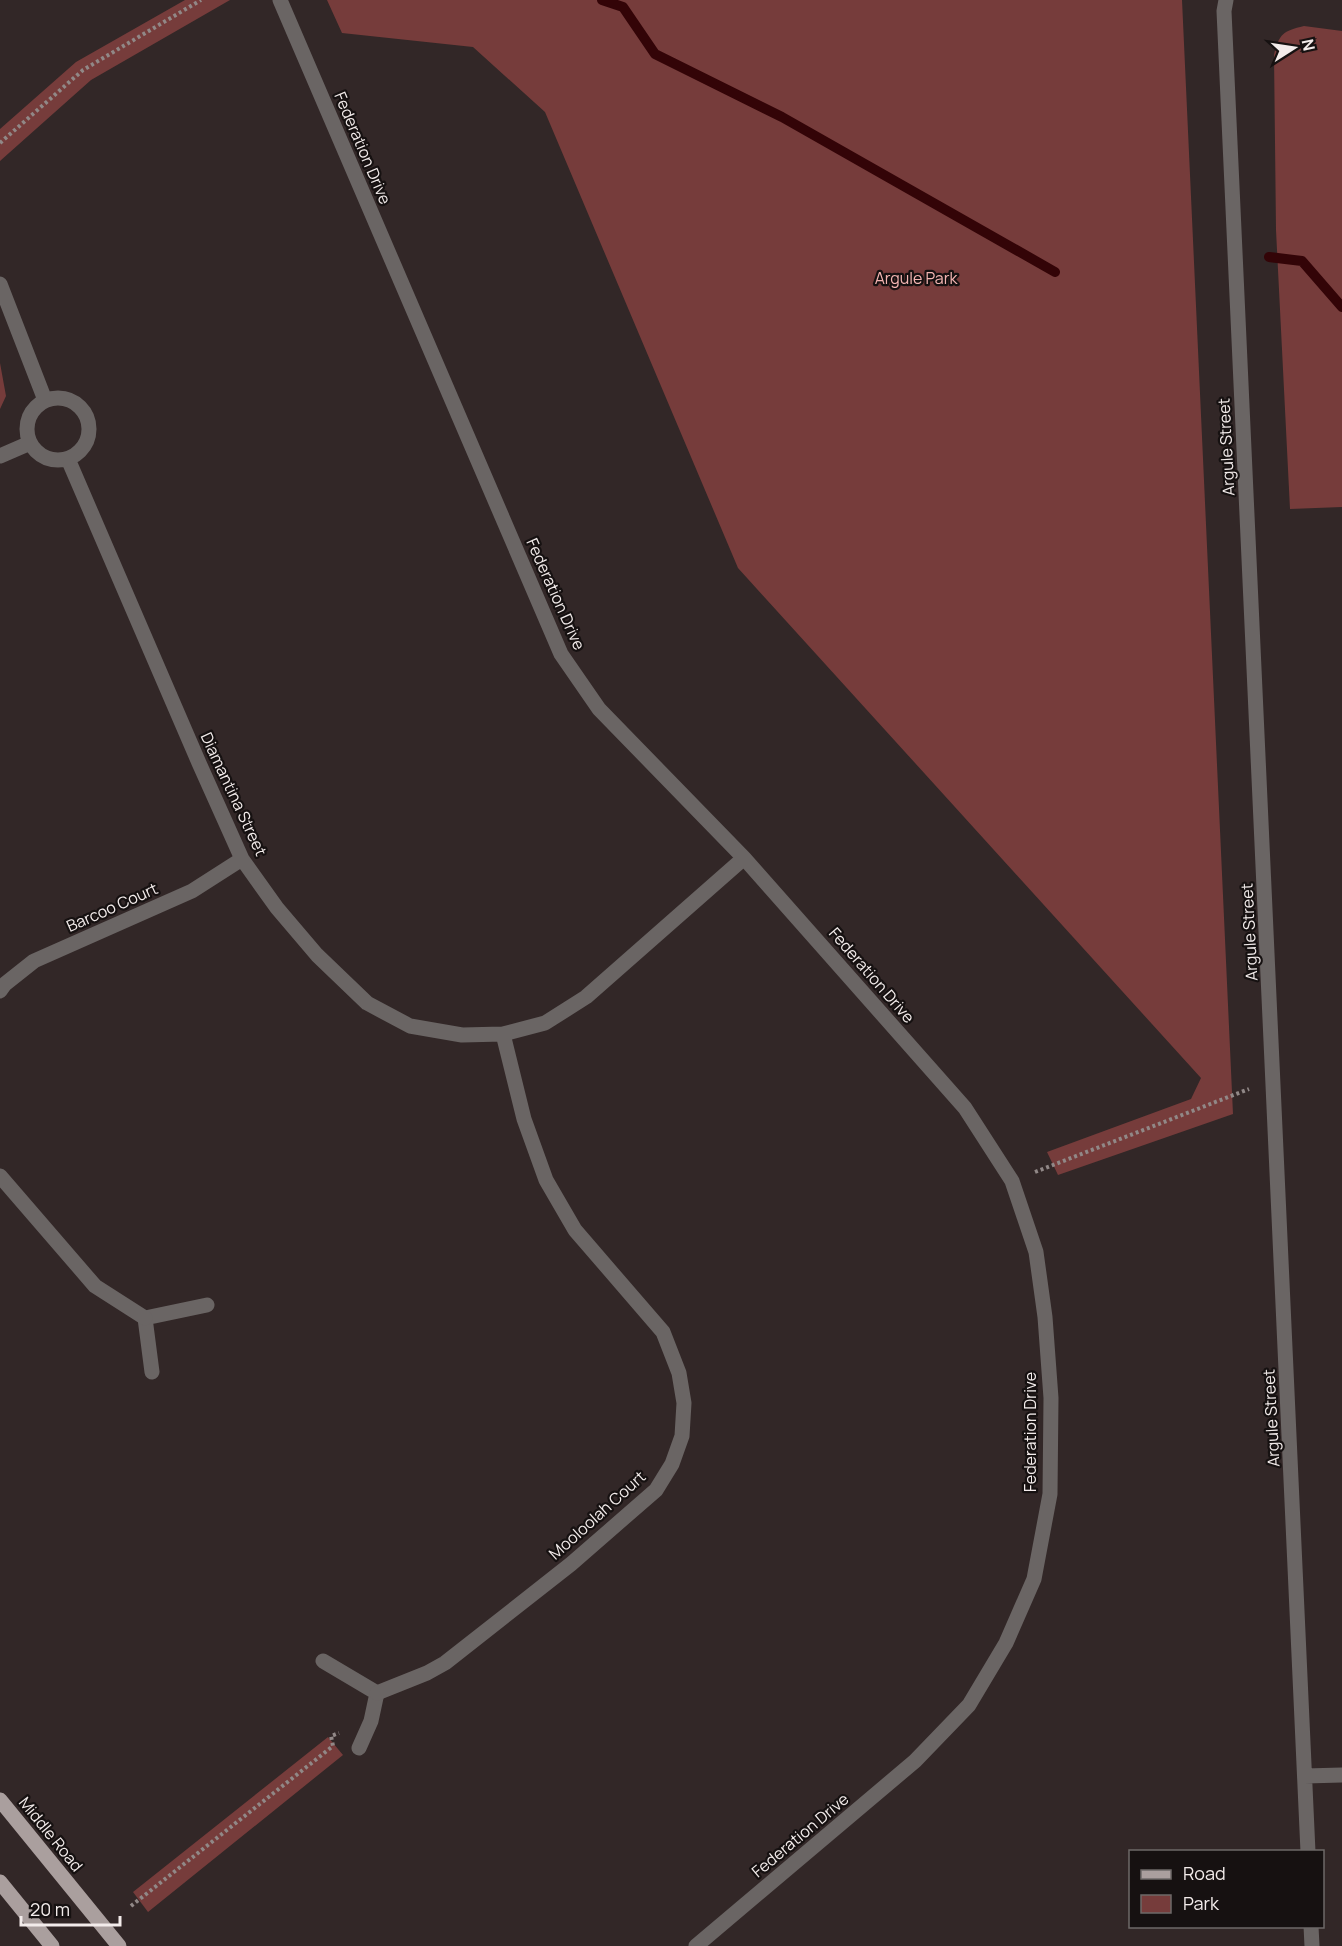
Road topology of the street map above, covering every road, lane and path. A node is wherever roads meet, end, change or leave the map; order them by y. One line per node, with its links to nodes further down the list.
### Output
1 (201, 0): 4 (path)
2 (280, 0): 10 (street, Federation Drive)
3 (1225, 6): 14 (street, Argule Street)
4 (0, 143)
5 (0, 284): 6 (street)
6 (45, 400): 7 (street); 9 (street)
7 (30, 443): 8 (street); 9 (street)
8 (0, 456)
9 (68, 459): 11 (street, Diamantina Street)
10 (744, 858): 13 (street, Diamantina Street); 16 (street, Federation Drive)
11 (242, 859): 12 (street, Barcoo Court); 13 (street, Diamantina Street)
12 (0, 991)
13 (503, 1034): 21 (street, Mooloolah Court)
14 (1274, 1079): 16 (path); 25 (street, Argule Street)
15 (0, 1176): 18 (street)
16 (1012, 1180): 31 (street, Federation Drive)
17 (207, 1305): 18 (street)
18 (145, 1318): 19 (street)
19 (152, 1372)
20 (323, 1661): 21 (street)
21 (377, 1693): 22 (street)
22 (371, 1720): 23 (street); 29 (path)
23 (359, 1748)
24 (1342, 1774): 25 (street)
25 (1305, 1776): 27 (street, Argule Street)
26 (0, 1800): 33 (main road, Middle Road)
27 (1308, 1850)
28 (0, 1882): 32 (main road)
29 (131, 1906)
30 (1311, 1928): 34 (street)
31 (706, 1943)
32 (52, 1946)
33 (119, 1946)
34 (1312, 1946)

